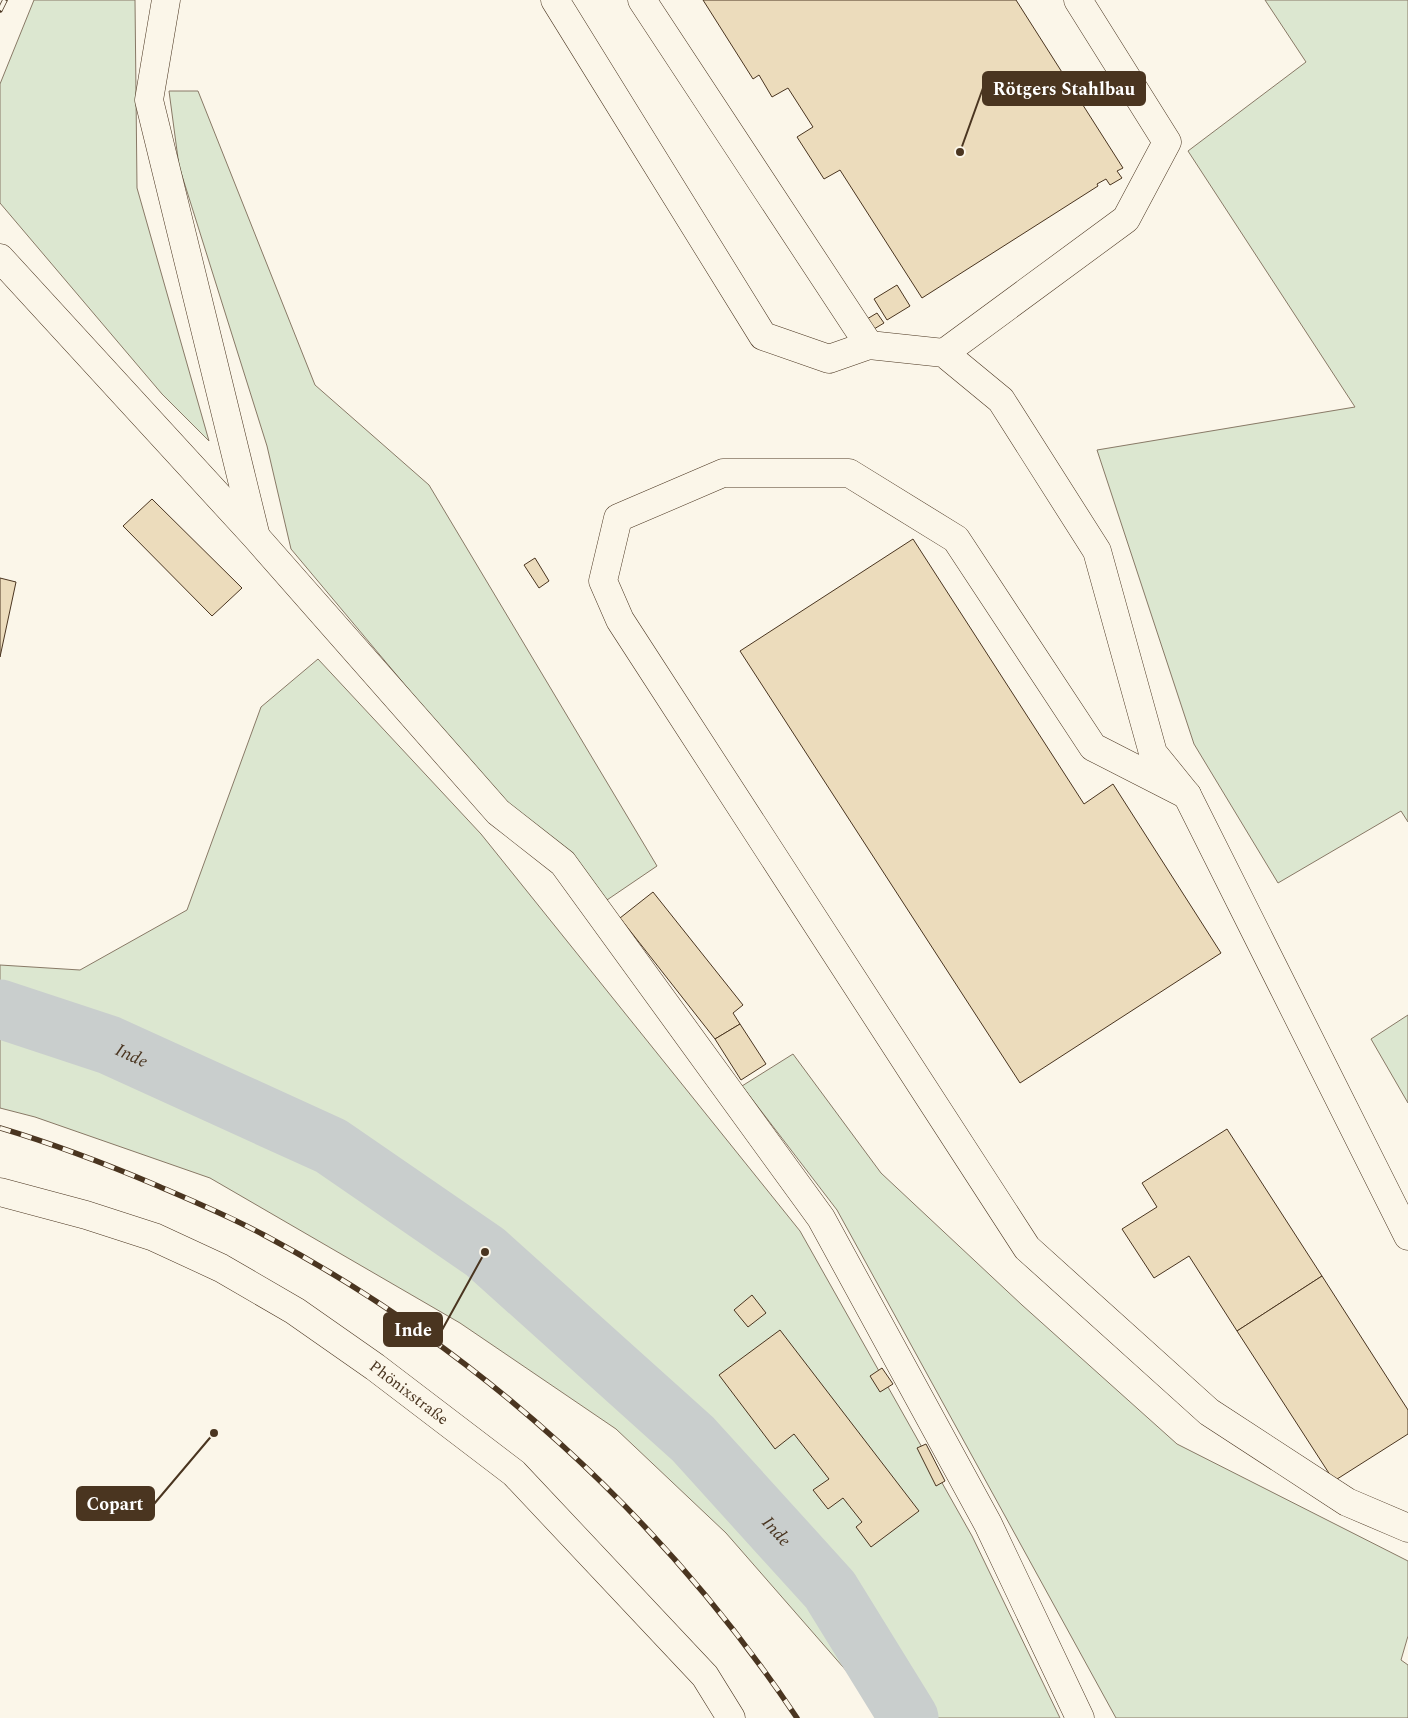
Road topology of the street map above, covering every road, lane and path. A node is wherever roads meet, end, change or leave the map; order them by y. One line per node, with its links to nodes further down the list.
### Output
1 (166, 0): 8 (main road)
2 (555, 0): 6 (main road)
3 (642, 0): 6 (main road)
4 (1078, 0): 7 (main road)
5 (0, 258): 8 (main road)
6 (869, 345): 7 (main road)
7 (944, 353): 9 (main road)
8 (256, 537): 14 (main road)
9 (1187, 794): 11 (main road); 12 (main road)
10 (0, 1192): 13 (main road, Phönixstraße)
11 (1408, 1236)
12 (1408, 1528)
13 (730, 1718)
14 (1080, 1718)

